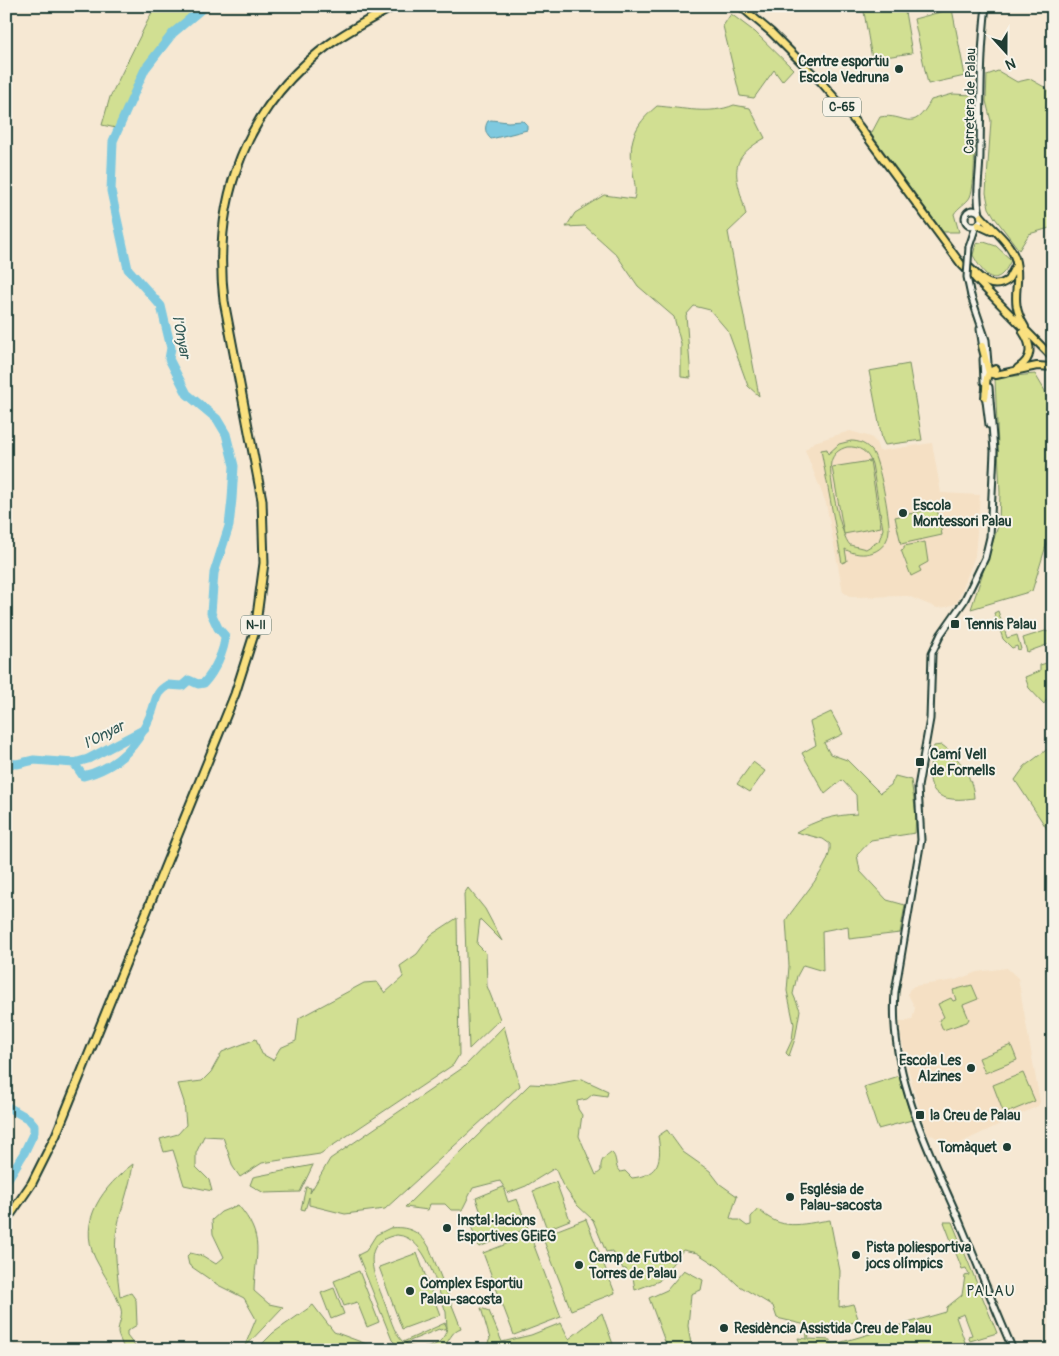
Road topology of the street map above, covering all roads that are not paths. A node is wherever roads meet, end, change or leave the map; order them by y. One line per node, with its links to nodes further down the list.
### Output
1 (384, 6): 5 (highway)
2 (394, 6): 5 (highway, N-II)
3 (740, 6): 13 (main road, C-65)
4 (986, 6): 6 (street, Carretera de Palau)
5 (351, 30): 27 (highway, N-II)
6 (977, 196): 7 (street, Carretera de Palau); 8 (street, Carretera de Palau)
7 (967, 212): 8 (street); 9 (street)
8 (980, 215): 10 (street); 11 (main road)
9 (966, 224): 10 (street); 12 (street)
10 (977, 226): 11 (main road); 12 (street)
11 (995, 232): 14 (main road)
12 (970, 237): 15 (street, bridge)
13 (941, 238): 14 (main road); 16 (main road, C-65)
14 (1016, 264): 17 (main road)
15 (978, 316): 18 (street); 20 (street)
16 (1015, 320): 17 (main road, C-65); 22 (main road)
17 (1036, 342): 19 (main road, C-65)
18 (982, 346): 23 (main road); 25 (street)
19 (1053, 358)
20 (988, 362): 23 (main road)
21 (1053, 367): 22 (main road)
22 (1013, 371): 23 (main road)
23 (995, 372): 24 (main road); 25 (main road)
24 (989, 384): 26 (street)
25 (985, 397): 26 (street)
26 (993, 436): 28 (street)
27 (6, 1221)
28 (1013, 1350)

